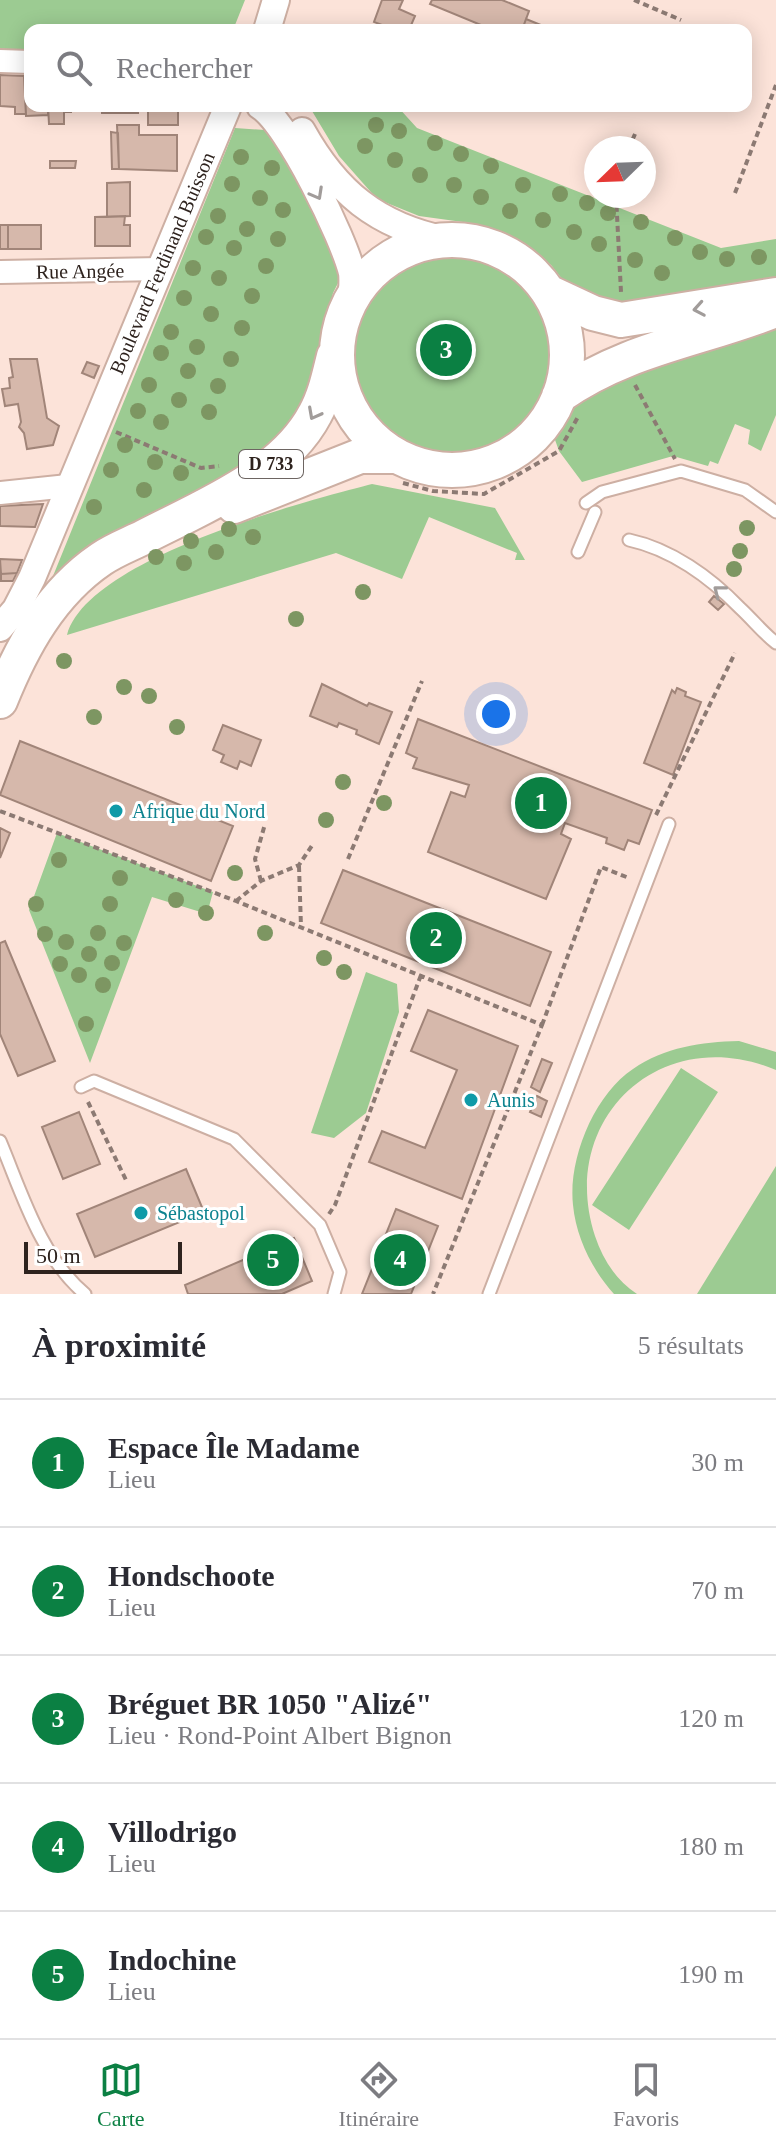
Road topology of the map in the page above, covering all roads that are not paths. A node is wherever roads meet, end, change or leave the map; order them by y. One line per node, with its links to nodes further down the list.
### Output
1 (276, 0): 2 (street)
2 (269, 24)
3 (0, 61): 4 (street)
4 (24, 62)
5 (225, 112): 9 (street, Boulevard Ferdinand Buisson)
6 (270, 112): 13 (street, one-way to 13)
7 (291, 112): 8 (street)
8 (446, 240): 11 (main road); 13 (main road)
9 (160, 269): 10 (street, Rue Angée); 18 (street, Boulevard Ferdinand Buisson)
10 (0, 272)
11 (548, 292): 12 (main road, one-way to 11); 16 (main road)
12 (776, 295)
13 (352, 297): 15 (main road)
14 (776, 310): 16 (main road)
15 (337, 341): 17 (main road); 21 (main road, D 733, one-way to 21)
16 (559, 396): 17 (main road)
17 (396, 456): 21 (main road, D 733)
18 (68, 486): 19 (street); 24 (street, Boulevard Ferdinand Buisson)
19 (0, 493)
20 (776, 512): 23 (lane)
21 (146, 536): 26 (main road, D 733)
22 (629, 540): 25 (lane, one-way to 22)
23 (578, 552)
24 (0, 628)
25 (776, 643)
26 (0, 701)
27 (669, 824): 32 (lane)
28 (81, 1087): 31 (lane)
29 (0, 1141): 30 (lane)
30 (85, 1294)
31 (334, 1294)
32 (489, 1294)

